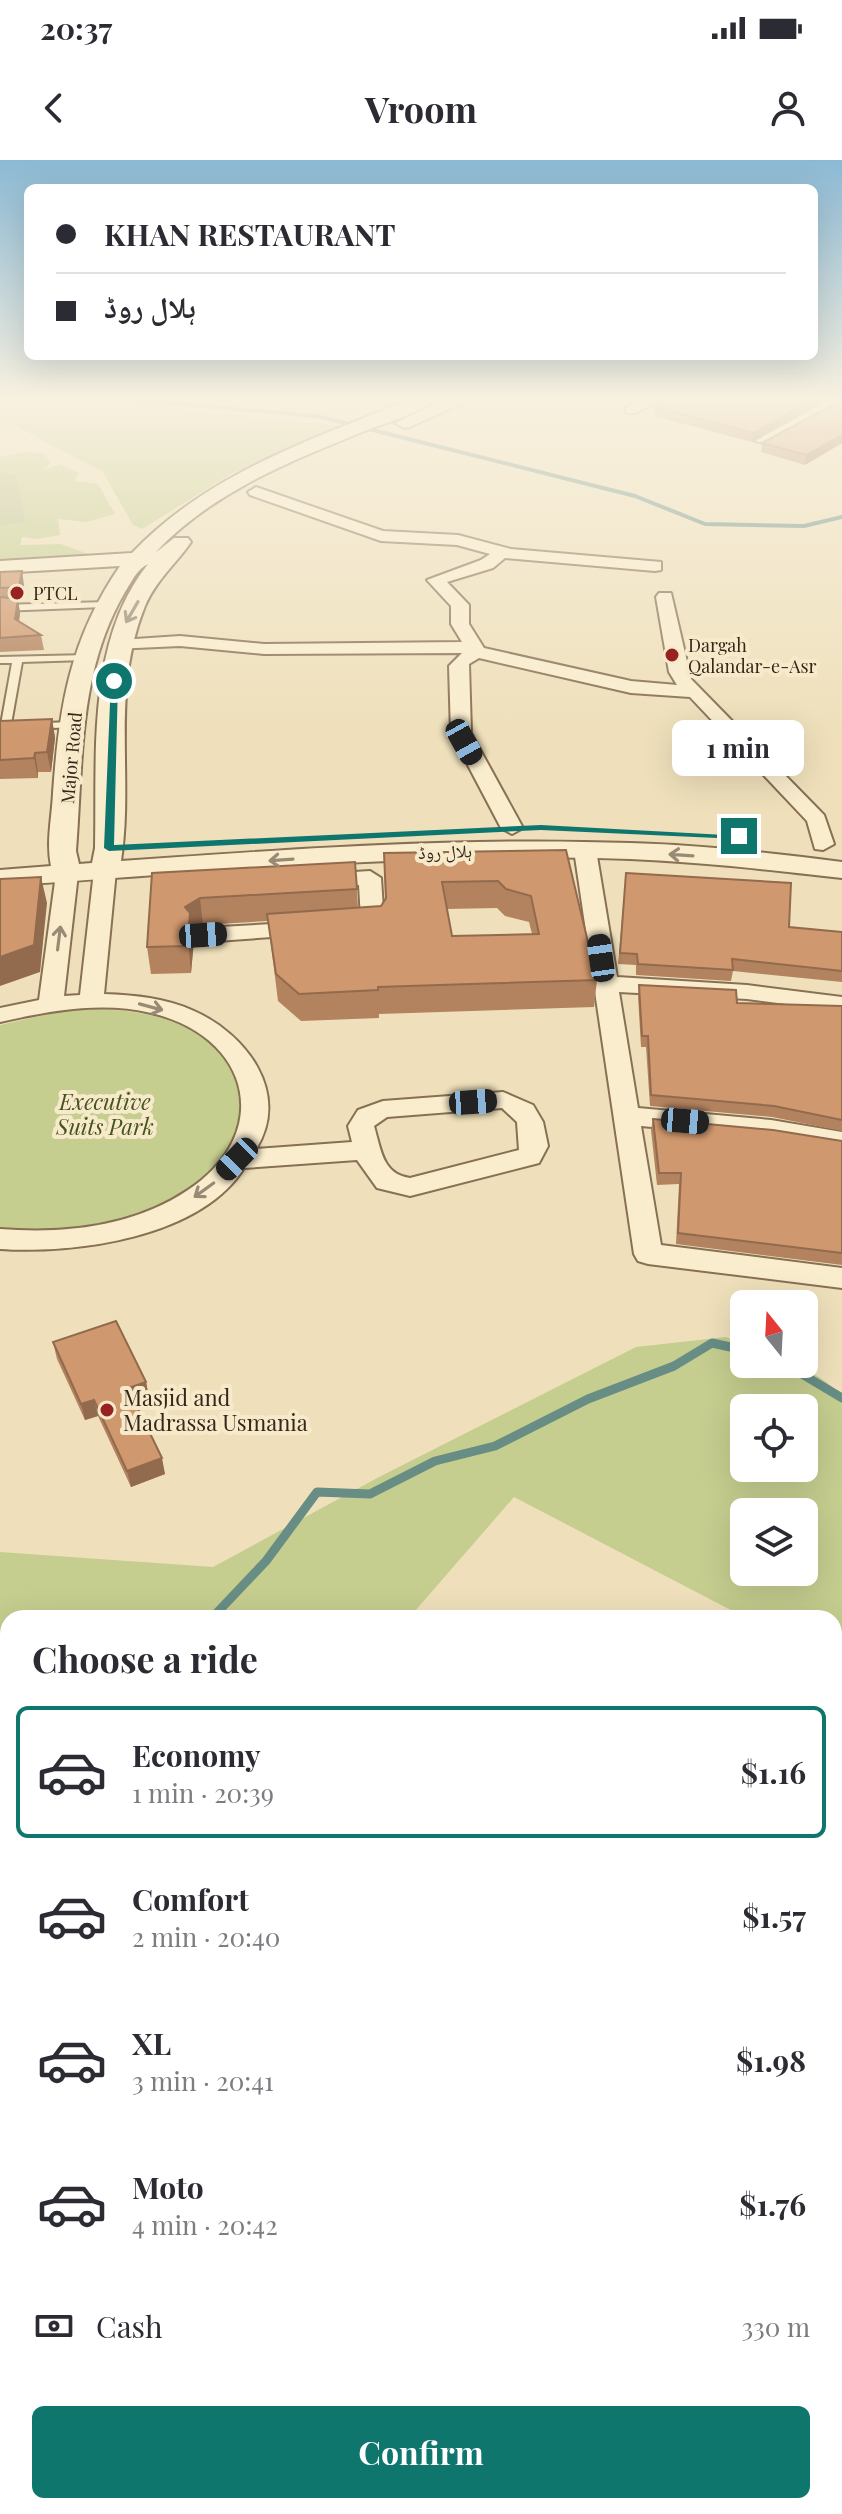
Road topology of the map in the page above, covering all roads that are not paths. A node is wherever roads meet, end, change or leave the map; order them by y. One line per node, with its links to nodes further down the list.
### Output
1 (189, 510): 6 (street, Major Road)
2 (227, 510): 5 (street, Major Road)
3 (307, 510): 4 (street)
4 (502, 552): 7 (street); 13 (street)
5 (165, 558): 6 (street); 12 (street, Major Road, one-way to 12)
6 (134, 559): 8 (street); 10 (street, Major Road)
7 (655, 566)
8 (0, 567)
9 (665, 597): 17 (street)
10 (104, 604): 11 (lane); 14 (street, Major Road)
11 (0, 608)
12 (120, 645): 13 (street); 25 (street, Major Road)
13 (476, 650): 17 (street); 20 (street)
14 (86, 657): 15 (lane); 18 (street, Major Road)
15 (18, 659): 16 (lane); 19 (lane)
16 (0, 660)
17 (693, 692): 21 (street)
18 (74, 725): 19 (lane); 26 (street, Major Road)
19 (2, 726)
20 (512, 828): 21 (street, ہلال روڈ); 25 (street, ہلال روڈ)
21 (832, 846)
22 (585, 850): 24 (street, ہلال روڈ); 27 (street, ہلال روڈ, one-way to 22); 30 (street)
23 (0, 855): 26 (street, ہلال روڈ)
24 (341, 856): 25 (street, ہلال روڈ, one-way to 25); 29 (street)
25 (107, 860): 26 (street, ہلال روڈ); 31 (street)
26 (64, 863): 28 (street, ہلال روڈ); 32 (street, one-way to 26)
27 (842, 870)
28 (0, 878)
29 (203, 935)
30 (605, 984): 33 (street); 35 (street)
31 (91, 1000): 32 (street); 38 (street, one-way to 38)
32 (51, 1003): 34 (street)
33 (842, 1004)
34 (0, 1015)
35 (627, 1116): 36 (street); 40 (street)
36 (842, 1141)
37 (369, 1150): 37 (street); 38 (street)
38 (237, 1159): 39 (street, one-way to 39)
39 (0, 1239)
40 (842, 1278)

